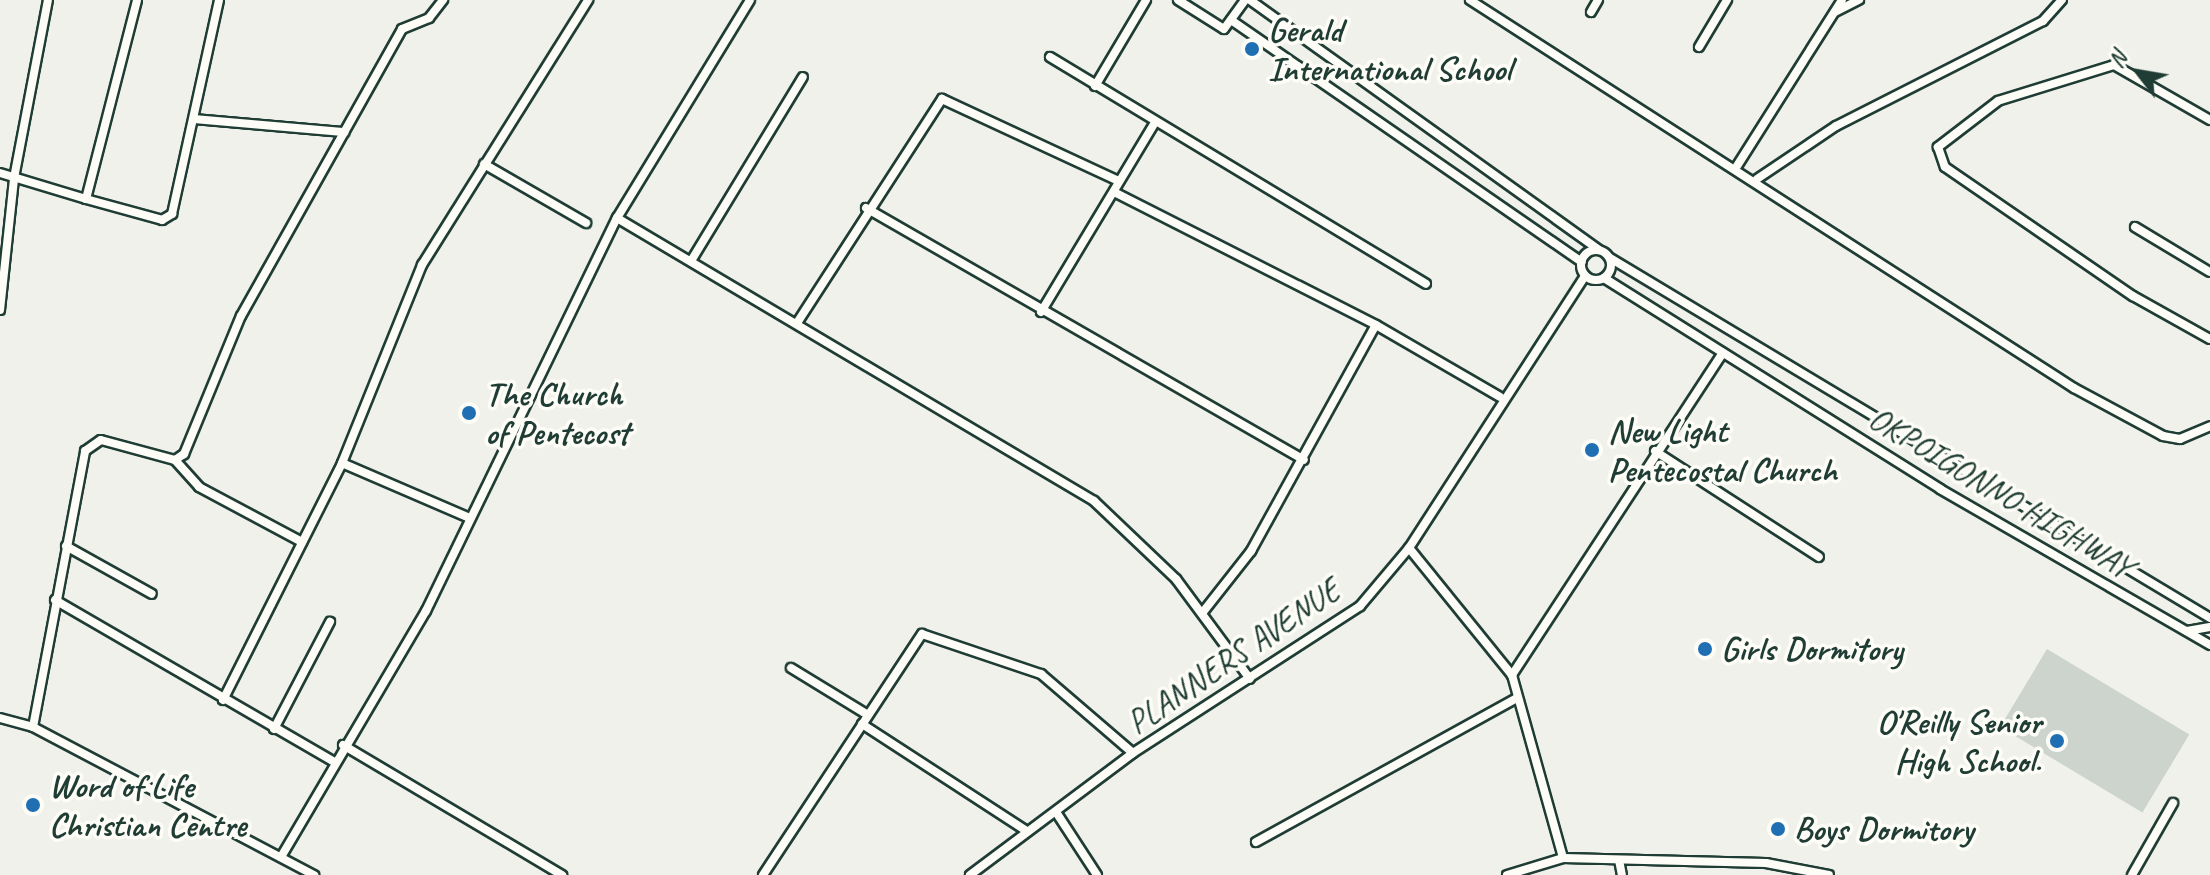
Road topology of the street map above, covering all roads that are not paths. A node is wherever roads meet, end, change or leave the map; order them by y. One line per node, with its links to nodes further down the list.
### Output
1 (48, 0): 30 (street)
2 (137, 0): 34 (street)
3 (219, 0): 23 (street)
4 (443, 0): 26 (street)
5 (588, 0): 27 (street)
6 (750, 0): 36 (street)
7 (1146, 0): 22 (street)
8 (1178, 0): 18 (street)
9 (1248, 0): 18 (street); 39 (street, OKPOIGONNO HIGHWAY)
10 (1470, 0): 28 (street)
11 (1598, 0): 16 (street)
12 (1727, 0): 19 (street)
13 (1842, 0): 17 (street)
14 (1859, 0): 17 (street)
15 (2062, 0): 31 (street)
16 (1591, 12)
17 (1834, 13): 28 (street)
18 (1231, 20): 42 (street)
19 (1699, 47)
20 (1050, 57): 22 (street)
21 (803, 77): 41 (street)
22 (1095, 86): 25 (street)
23 (195, 119): 26 (street); 34 (street)
24 (2210, 120): 51 (street)
25 (1155, 122): 32 (street); 46 (street)
26 (344, 132): 56 (street)
27 (484, 164): 37 (street); 58 (street)
28 (1737, 166): 31 (street)
29 (0, 173): 30 (street)
30 (14, 178): 34 (street); 47 (street)
31 (1757, 179): 54 (street)
32 (1119, 181): 33 (street); 35 (street)
33 (1114, 192): 48 (street); 50 (street)
34 (86, 199)
35 (866, 208): 48 (street); 49 (street)
36 (617, 218): 41 (street); 59 (street)
37 (586, 223)
38 (2135, 227): 43 (street)
39 (1599, 250): 40 (street, OKPOIGONNO HIGHWAY); 42 (street)
40 (1610, 258): 45 (street); 67 (street, OKPOIGONNO HIGHWAY)
41 (691, 261): 49 (street)
42 (1582, 262): 44 (street)
43 (2210, 272)
44 (1585, 276): 45 (street); 53 (street, PLANNERS AVENUE)
45 (1604, 278): 52 (street, OKPOIGONNO HIGHWAY)
46 (1426, 284)
47 (0, 310)
48 (1041, 312): 57 (street)
49 (797, 323): 66 (street)
50 (1376, 325): 53 (street); 57 (street)
51 (2210, 339)
52 (1723, 353): 55 (street); 70 (street, OKPOIGONNO HIGHWAY)
53 (1500, 397): 62 (street, PLANNERS AVENUE)
54 (2210, 426)
55 (1655, 451): 63 (street); 73 (street)
56 (175, 460): 60 (street); 61 (street)
57 (1304, 460): 66 (street)
58 (342, 463): 59 (street); 60 (street)
59 (470, 518): 82 (street)
60 (302, 542): 76 (street)
61 (66, 546): 64 (street); 65 (street)
62 (1409, 548): 73 (street); 74 (street, PLANNERS AVENUE)
63 (1819, 557)
64 (152, 594)
65 (55, 600): 76 (street); 80 (street)
66 (1203, 612): 74 (street)
67 (2210, 618)
68 (330, 622): 81 (street)
69 (2210, 627): 70 (street)
70 (2186, 632): 71 (street, OKPOIGONNO HIGHWAY)
71 (2210, 645)
72 (791, 668): 77 (street)
73 (1512, 675): 75 (street)
74 (1250, 679): 83 (street, PLANNERS AVENUE)
75 (1517, 698): 88 (street); 90 (street)
76 (223, 700): 81 (street)
77 (868, 715): 79 (street); 83 (street)
78 (0, 718): 80 (street)
79 (862, 724): 87 (street); 96 (street)
80 (33, 727): 89 (street)
81 (274, 729): 84 (street)
82 (343, 745): 84 (street); 95 (street)
83 (1133, 753): 86 (street, PLANNERS AVENUE)
84 (333, 761): 89 (street)
85 (2173, 803): 102 (street)
86 (1056, 812): 87 (street, PLANNERS AVENUE); 98 (street)
87 (1027, 831): 97 (street, PLANNERS AVENUE)
88 (1256, 842)
89 (281, 857): 92 (street)
90 (1563, 858): 91 (street); 99 (street)
91 (1619, 860): 100 (street); 101 (street)
92 (296, 865): 93 (street); 94 (street)
93 (291, 875)
94 (314, 875)
95 (562, 875)
96 (763, 875)
97 (970, 875)
98 (1097, 875)
99 (1507, 875)
100 (1622, 875)
101 (1829, 875)
102 (2132, 875)

